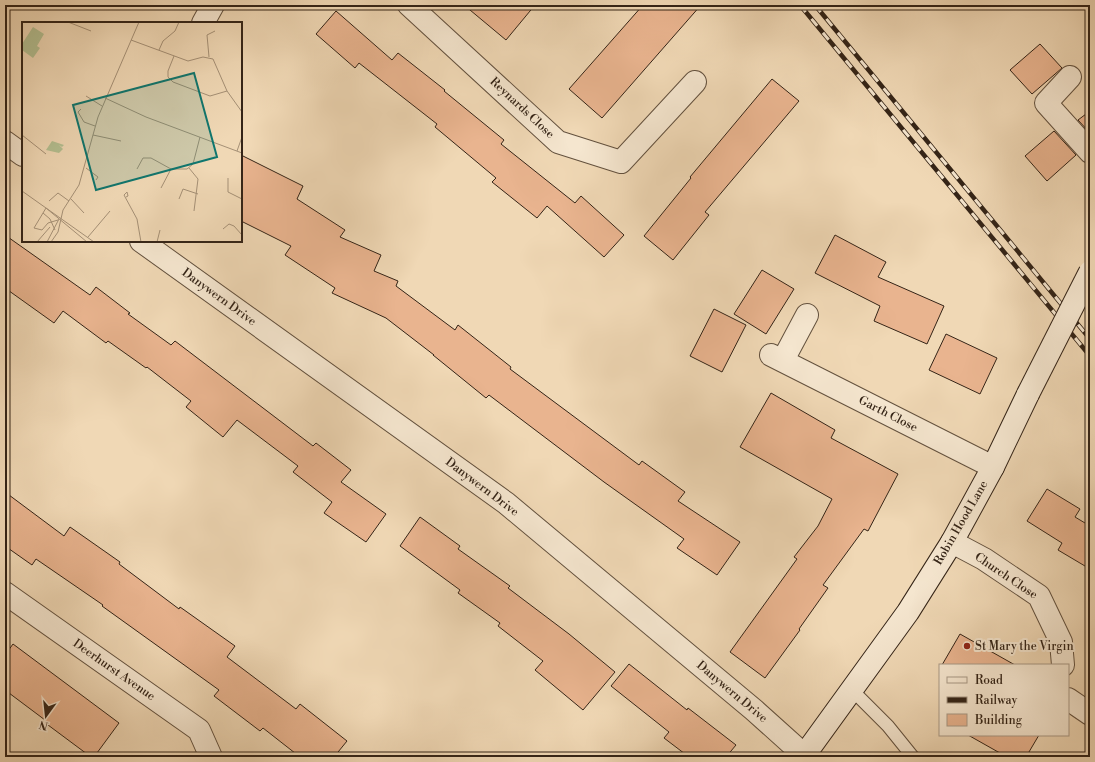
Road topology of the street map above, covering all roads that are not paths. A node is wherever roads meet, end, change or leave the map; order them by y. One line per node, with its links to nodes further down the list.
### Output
1 (213, 5): 3 (street)
2 (410, 5): 5 (street, Reynards Close)
3 (204, 22)
4 (1070, 77): 7 (street)
5 (695, 82)
6 (5, 142): 8 (street)
7 (1090, 152)
8 (22, 154)
9 (142, 242): 19 (street, Danywern Drive)
10 (1090, 272): 12 (street, Robin Hood Lane, bridge)
11 (807, 315): 12 (street, Garth Close)
12 (993, 467): 13 (street, Robin Hood Lane)
13 (952, 542): 15 (street, Church Close); 16 (street, Robin Hood Lane)
14 (5, 593): 20 (street, Deerhurst Avenue)
15 (1063, 664)
16 (851, 690): 19 (street, Robin Hood Lane); 21 (lane)
17 (1069, 700): 18 (street)
18 (1090, 714)
19 (803, 756)
20 (211, 757)
21 (914, 757)

